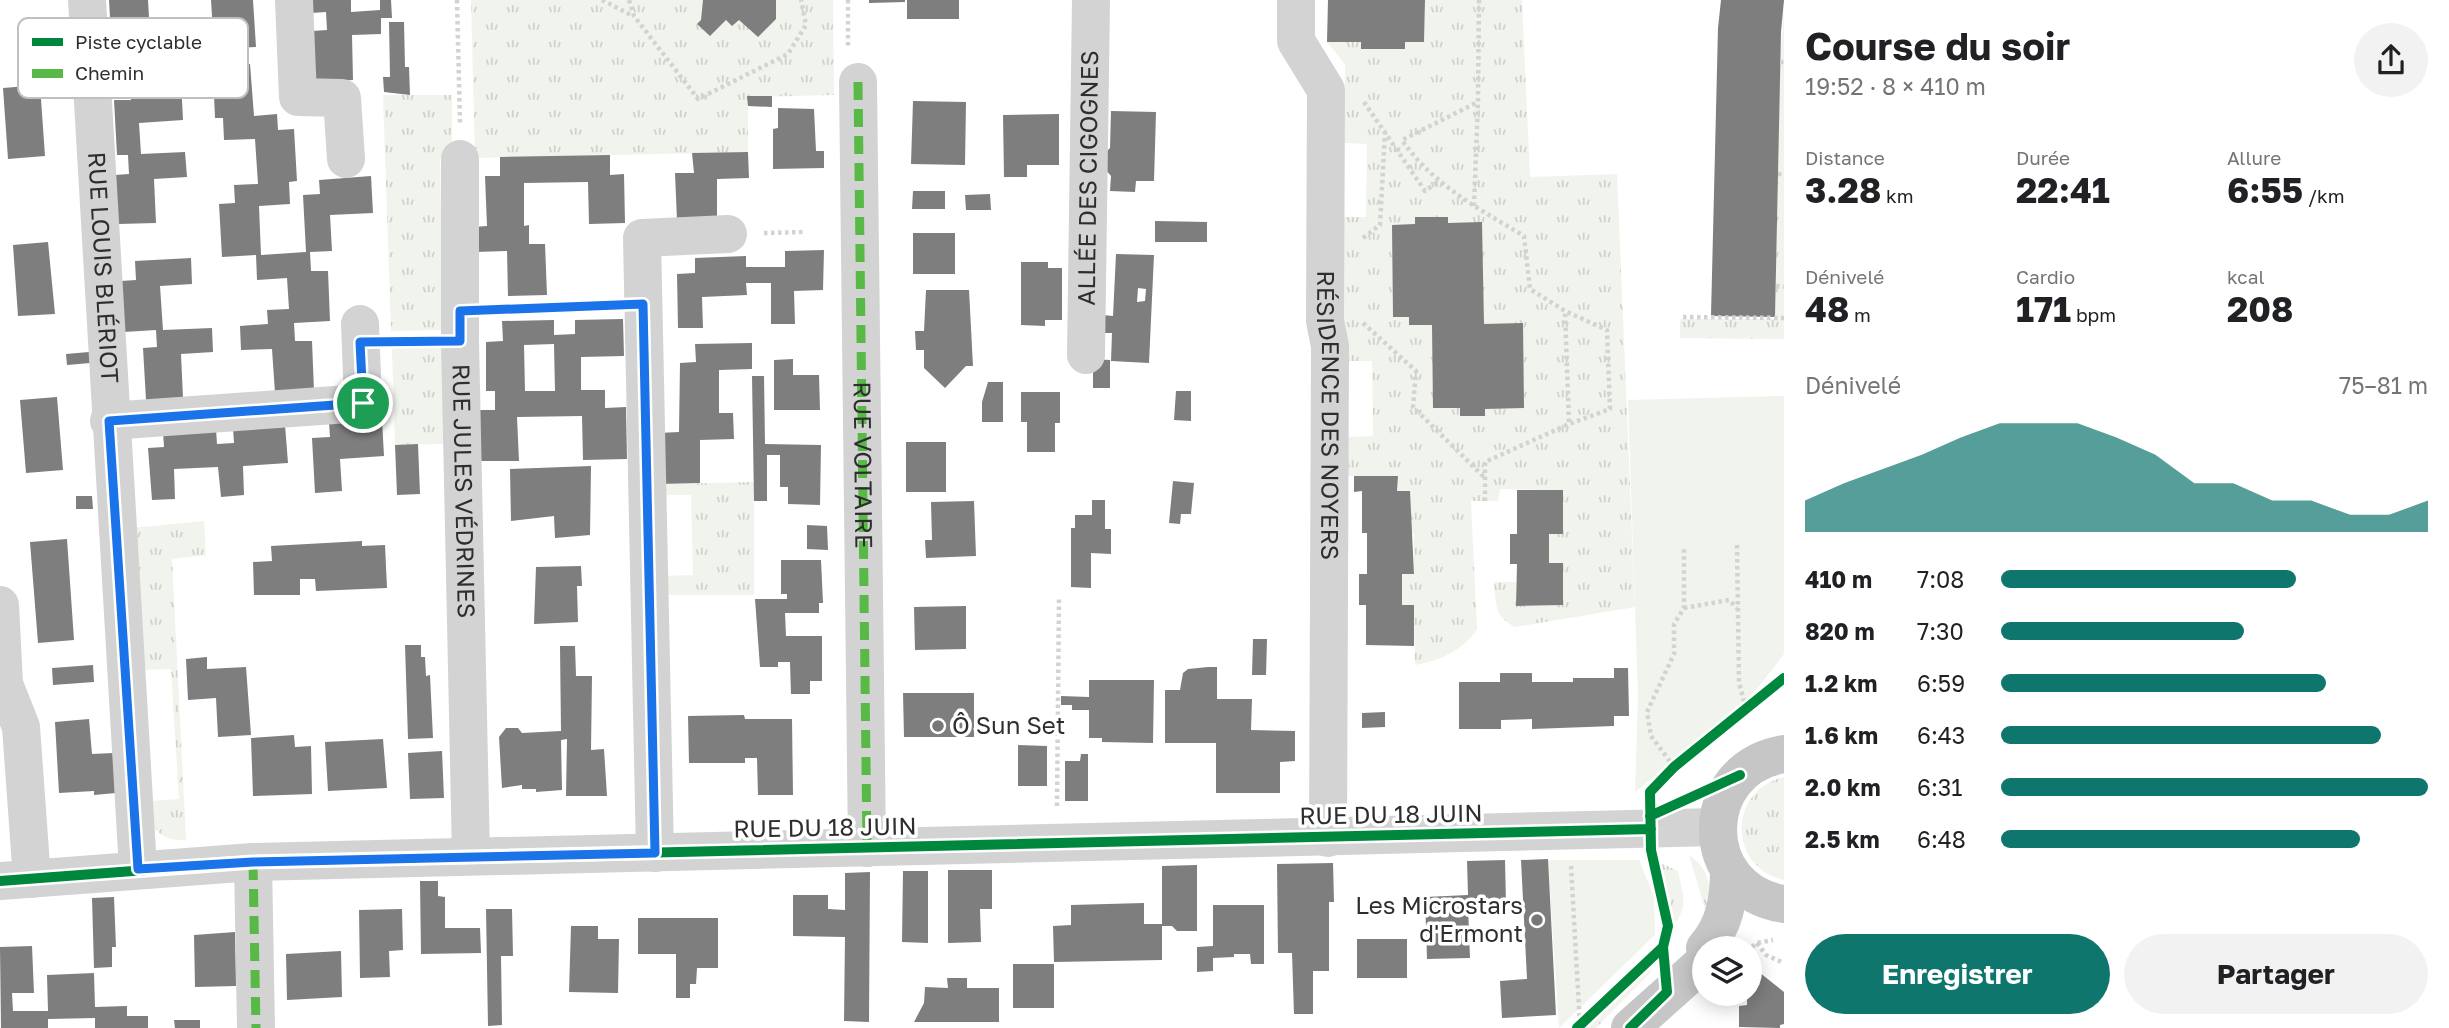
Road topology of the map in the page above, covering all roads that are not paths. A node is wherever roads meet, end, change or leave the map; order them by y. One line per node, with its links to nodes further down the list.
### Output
1 (87, 0): 5 (street, RUE LOUIS BLÉRIOT)
2 (293, 0): 8 (street)
3 (1091, 0): 12 (street, ALLÉE DES CIGOGNES)
4 (1296, 0): 17 (street, RÉSIDENCE DES NOYERS)
5 (88, 18)
6 (853, 72): 18 (street, RUE VOLTAIRE)
7 (92, 98): 13 (street, RUE LOUIS BLÉRIOT)
8 (346, 159)
9 (460, 159): 20 (street, RUE JULES VÉDRINES)
10 (728, 234): 19 (street)
11 (360, 333): 13 (street)
12 (1086, 355)
13 (109, 421): 22 (street, RUE LOUIS BLÉRIOT)
14 (0, 605): 24 (street)
15 (1777, 749): 16 (main road)
16 (1717, 828): 17 (street, RUE DU 18 JUIN); 23 (main road)
17 (1328, 838): 18 (street, RUE DU 18 JUIN)
18 (867, 848): 19 (street, RUE DU 18 JUIN)
19 (655, 853): 20 (street, RUE DU 18 JUIN)
20 (471, 856): 21 (street, RUE DU 18 JUIN)
21 (253, 862): 22 (street, RUE DU 18 JUIN); 31 (street)
22 (138, 869): 24 (street, RUE DU 18 JUIN)
23 (1729, 869): 25 (main road); 26 (main road)
24 (16, 880)
25 (1784, 906): 27 (main road)
26 (1714, 936)
27 (1745, 936)
28 (1692, 964): 30 (main road)
29 (1692, 972): 30 (main road)
30 (1667, 992): 32 (main road)
31 (256, 1028)
32 (1630, 1028)

